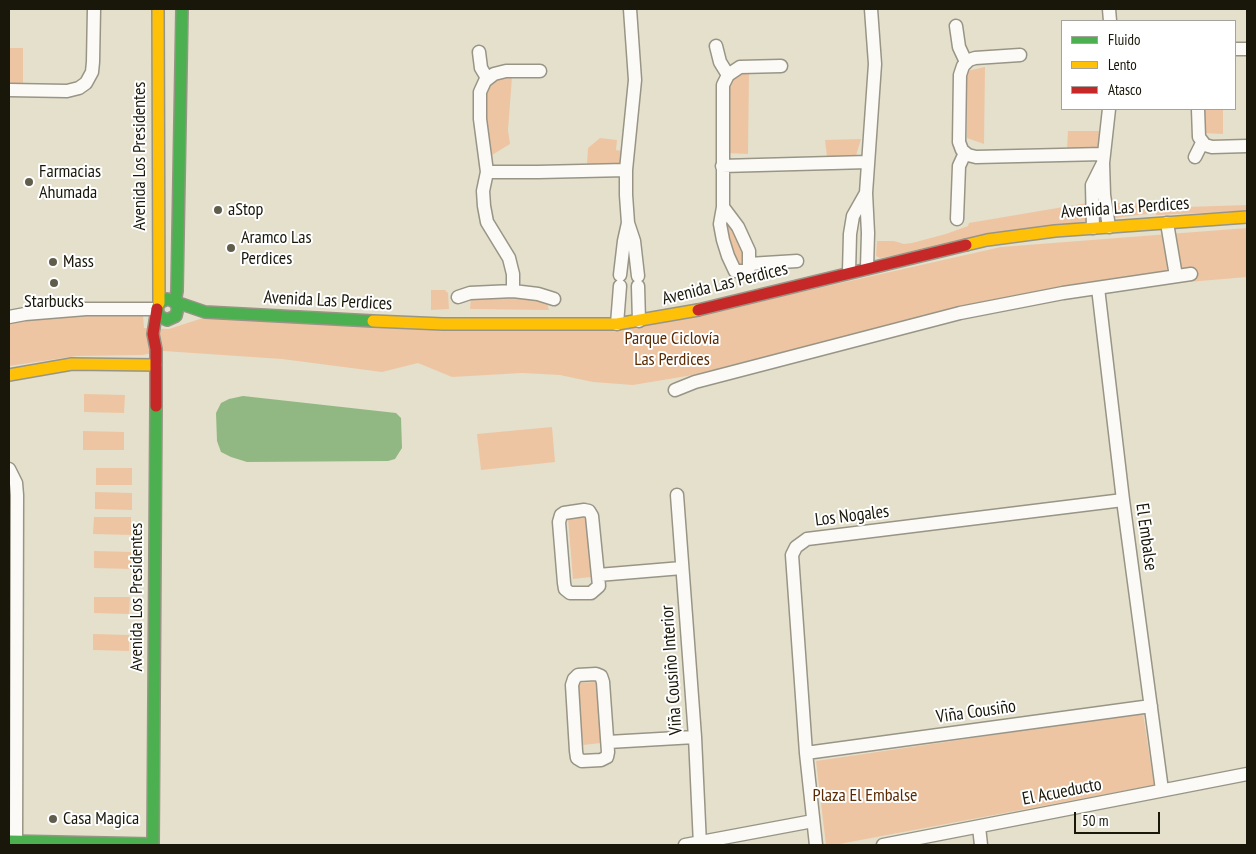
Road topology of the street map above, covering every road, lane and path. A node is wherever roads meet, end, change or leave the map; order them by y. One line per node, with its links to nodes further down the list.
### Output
1 (94, 9): 15 (street)
2 (158, 9): 46 (street, Avenida Los Presidentes)
3 (182, 9): 45 (street)
4 (630, 9): 25 (street)
5 (871, 9): 23 (street)
6 (956, 26): 10 (street)
7 (716, 46): 13 (street)
8 (479, 52): 14 (street)
9 (1020, 55): 10 (street)
10 (966, 62): 20 (street)
11 (781, 66): 13 (street)
12 (540, 71): 14 (street)
13 (728, 75): 24 (street)
14 (487, 78): 26 (street)
15 (9, 90)
16 (1110, 110): 21 (street)
17 (1198, 110): 18 (street)
18 (1202, 143): 19 (street); 22 (street)
19 (1247, 146)
20 (965, 153): 21 (street); 30 (street)
21 (1103, 158): 33 (street); 34 (street)
22 (1195, 158)
23 (868, 162): 24 (street); 27 (street)
24 (722, 166): 28 (street)
25 (626, 170): 26 (street); 32 (street)
26 (487, 172): 42 (street)
27 (866, 193): 37 (street); 38 (street)
28 (723, 207): 36 (street); 36 (street)
29 (1247, 217): 31 (street, Avenida Las Perdices)
30 (957, 218)
31 (1167, 222): 33 (street, Avenida Las Perdices); 40 (street)
32 (628, 223): 50 (street); 51 (street)
33 (1108, 227): 34 (street, Avenida Las Perdices)
34 (1093, 228): 37 (street, Avenida Las Perdices)
35 (797, 261): 36 (street)
36 (749, 264)
37 (867, 268): 38 (street, Avenida Las Perdices)
38 (849, 272): 50 (street, Avenida Las Perdices)
39 (1191, 274): 40 (street)
40 (1176, 276): 41 (street)
41 (1098, 288): 55 (street); 58 (street, El Embalse)
42 (513, 291): 43 (street); 44 (street)
43 (458, 296)
44 (554, 299)
45 (175, 303): 46 (street); 47 (street, Avenida Las Perdices); 49 (street)
46 (158, 306): 48 (street); 49 (street); 52 (street, Avenida Los Presidentes)
47 (206, 312): 49 (street, Avenida Las Perdices); 51 (street, Avenida Las Perdices)
48 (9, 317)
49 (172, 318): 52 (street, Avenida Los Presidentes)
50 (639, 321): 51 (street, Avenida Las Perdices)
51 (617, 324)
52 (156, 349): 53 (street, Avenida Los Presidentes)
53 (156, 366): 54 (street); 73 (street, Avenida Los Presidentes)
54 (9, 375)
55 (675, 390)
56 (9, 470): 62 (street)
57 (677, 495): 59 (street, Viña Cousiño Interior)
58 (1123, 500): 61 (street, El Embalse); 65 (street, Los Nogales)
59 (682, 568): 60 (street); 63 (street, Viña Cousiño Interior)
60 (598, 575): 60 (street)
61 (1151, 706): 65 (street, Viña Cousiño); 67 (street, El Embalse)
62 (12, 717): 70 (street)
63 (695, 737): 64 (street); 72 (street, Viña Cousiño Interior)
64 (608, 742): 64 (street)
65 (806, 752): 68 (street, Los Nogales)
66 (1247, 774): 67 (street, El Acueducto)
67 (1162, 790): 69 (street, El Acueducto)
68 (813, 821): 72 (street); 75 (street, Los Nogales)
69 (979, 827): 76 (street, El Acueducto); 77 (street)
70 (12, 841): 71 (street)
71 (72, 844): 73 (street)
72 (700, 844): 74 (street)
73 (153, 845)
74 (685, 845)
75 (816, 845)
76 (883, 845)
77 (981, 845)

